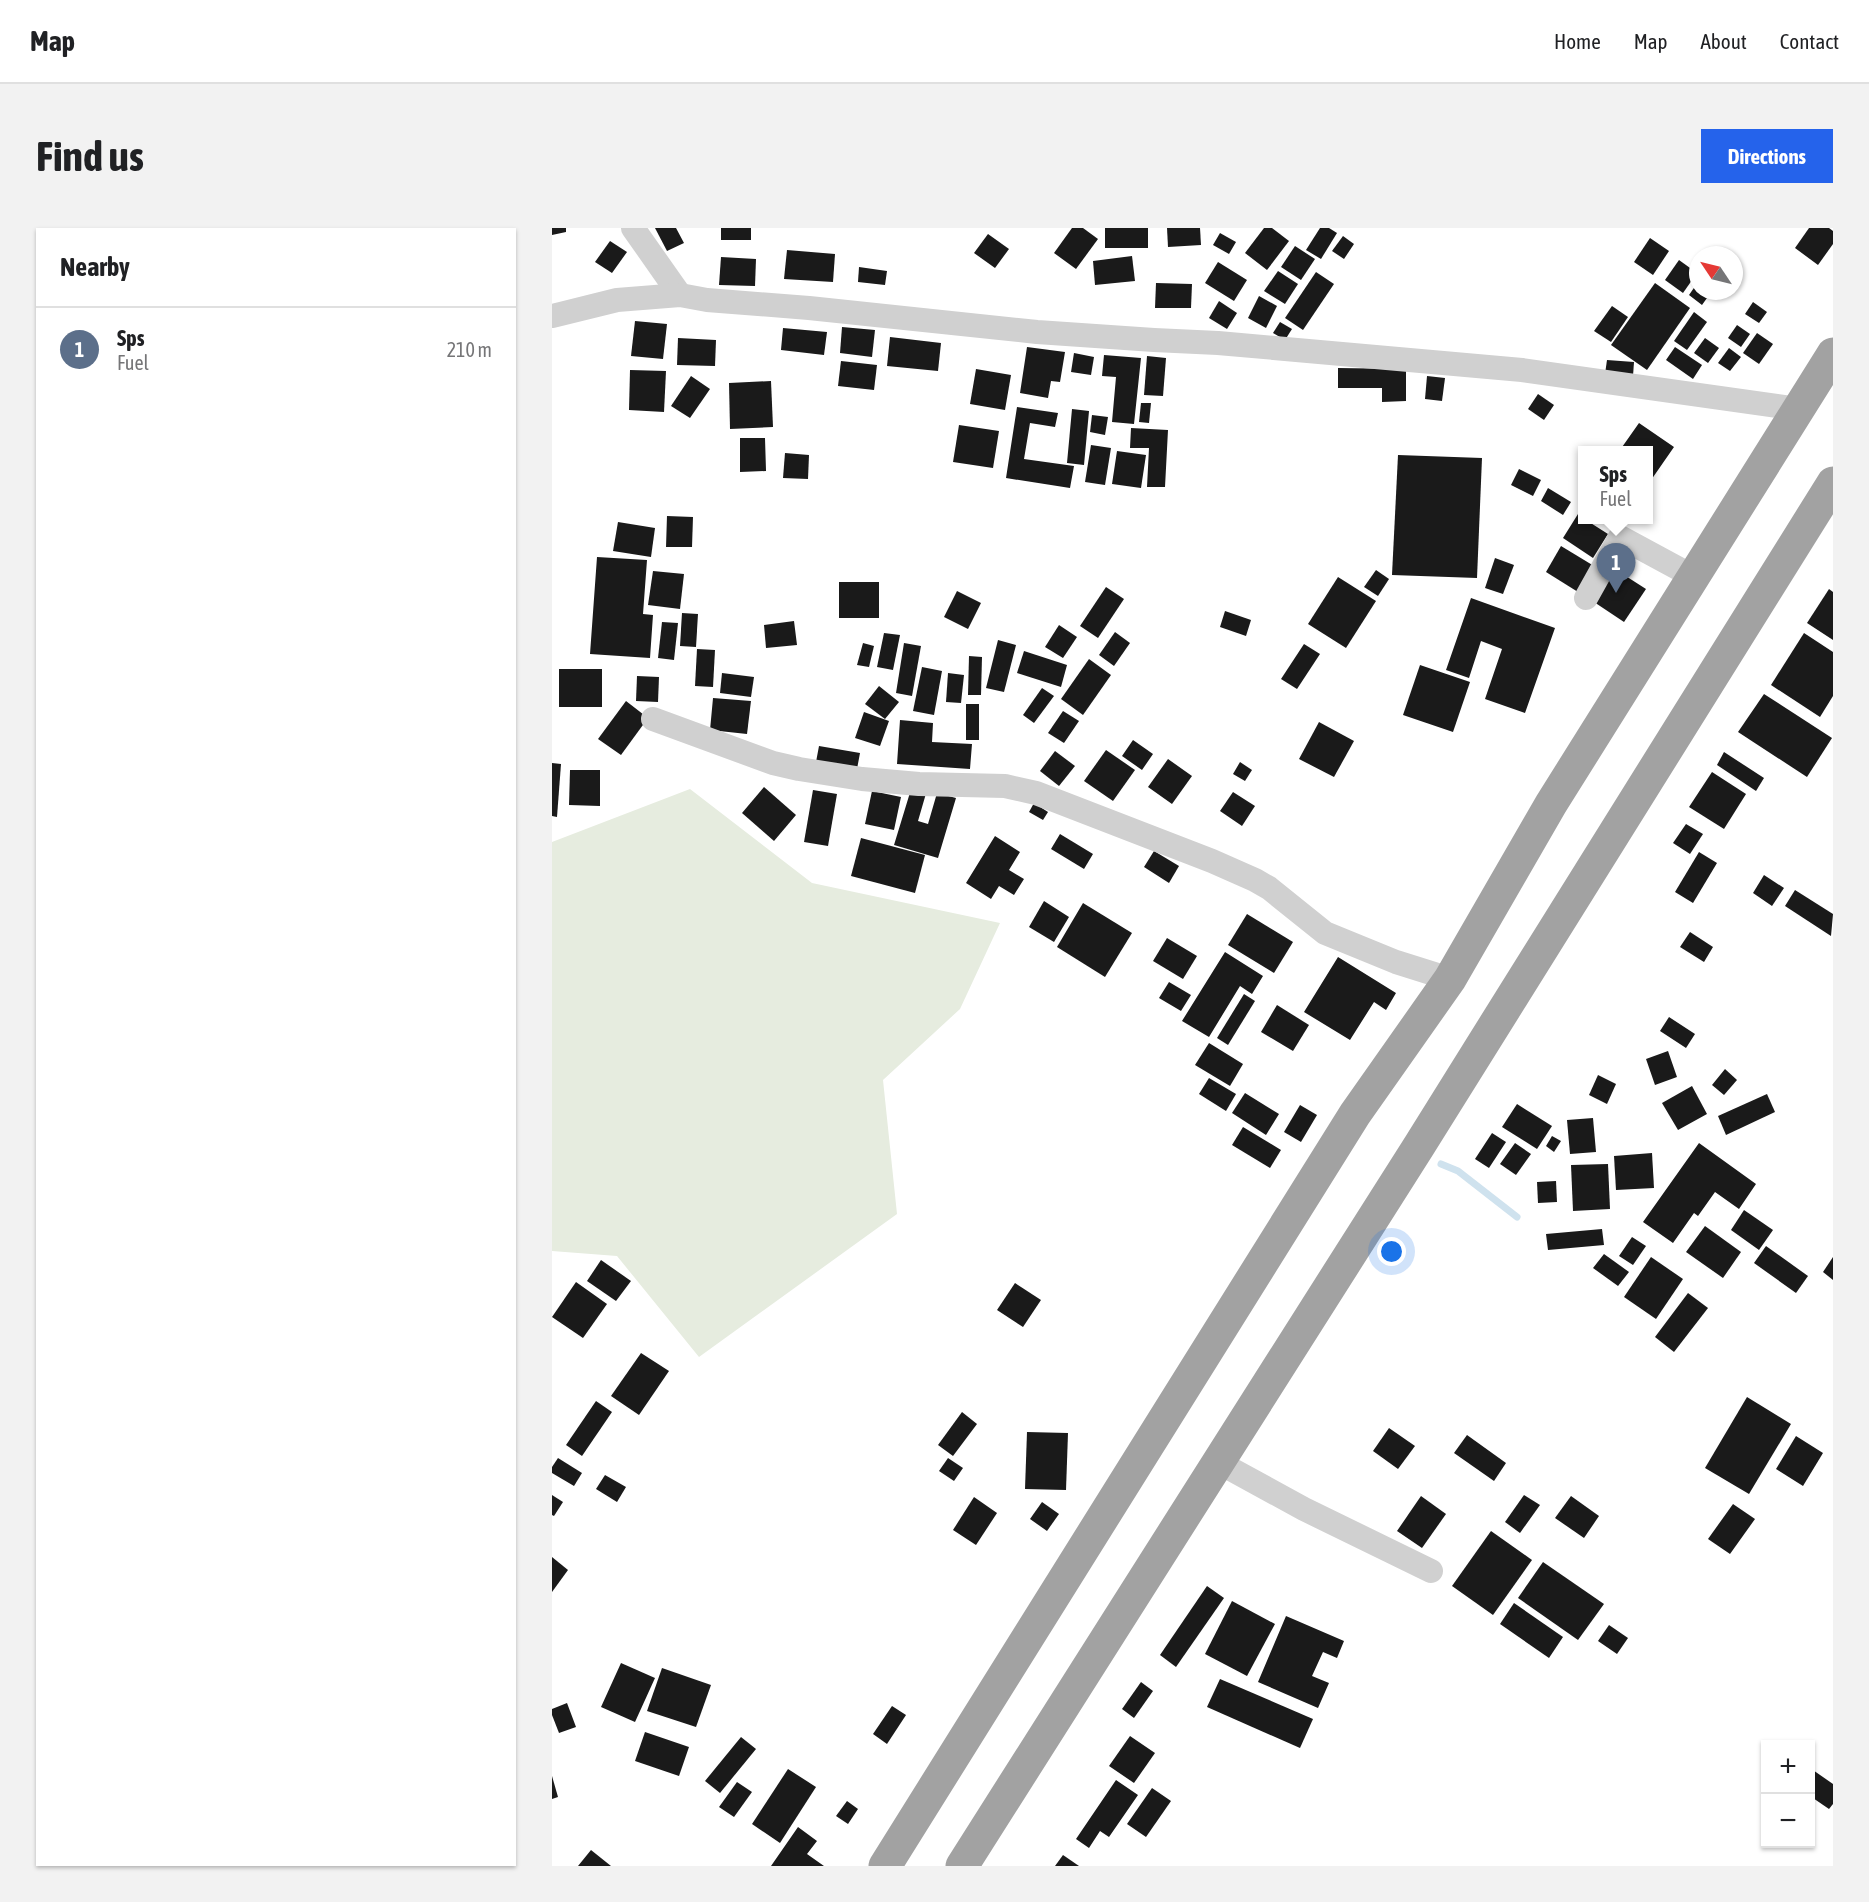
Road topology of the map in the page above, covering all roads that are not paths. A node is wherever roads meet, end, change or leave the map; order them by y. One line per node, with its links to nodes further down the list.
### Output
1 (633, 228): 2 (street)
2 (680, 295): 3 (street); 5 (street)
3 (552, 316)
4 (1833, 354): 5 (highway)
5 (1798, 409): 7 (highway)
6 (1833, 483): 11 (highway)
7 (1694, 577): 8 (street); 10 (highway)
8 (1586, 598)
9 (653, 719): 10 (street)
10 (1450, 979): 13 (highway)
11 (1218, 1462): 12 (street); 14 (highway)
12 (1431, 1571)
13 (885, 1866)
14 (962, 1866)

